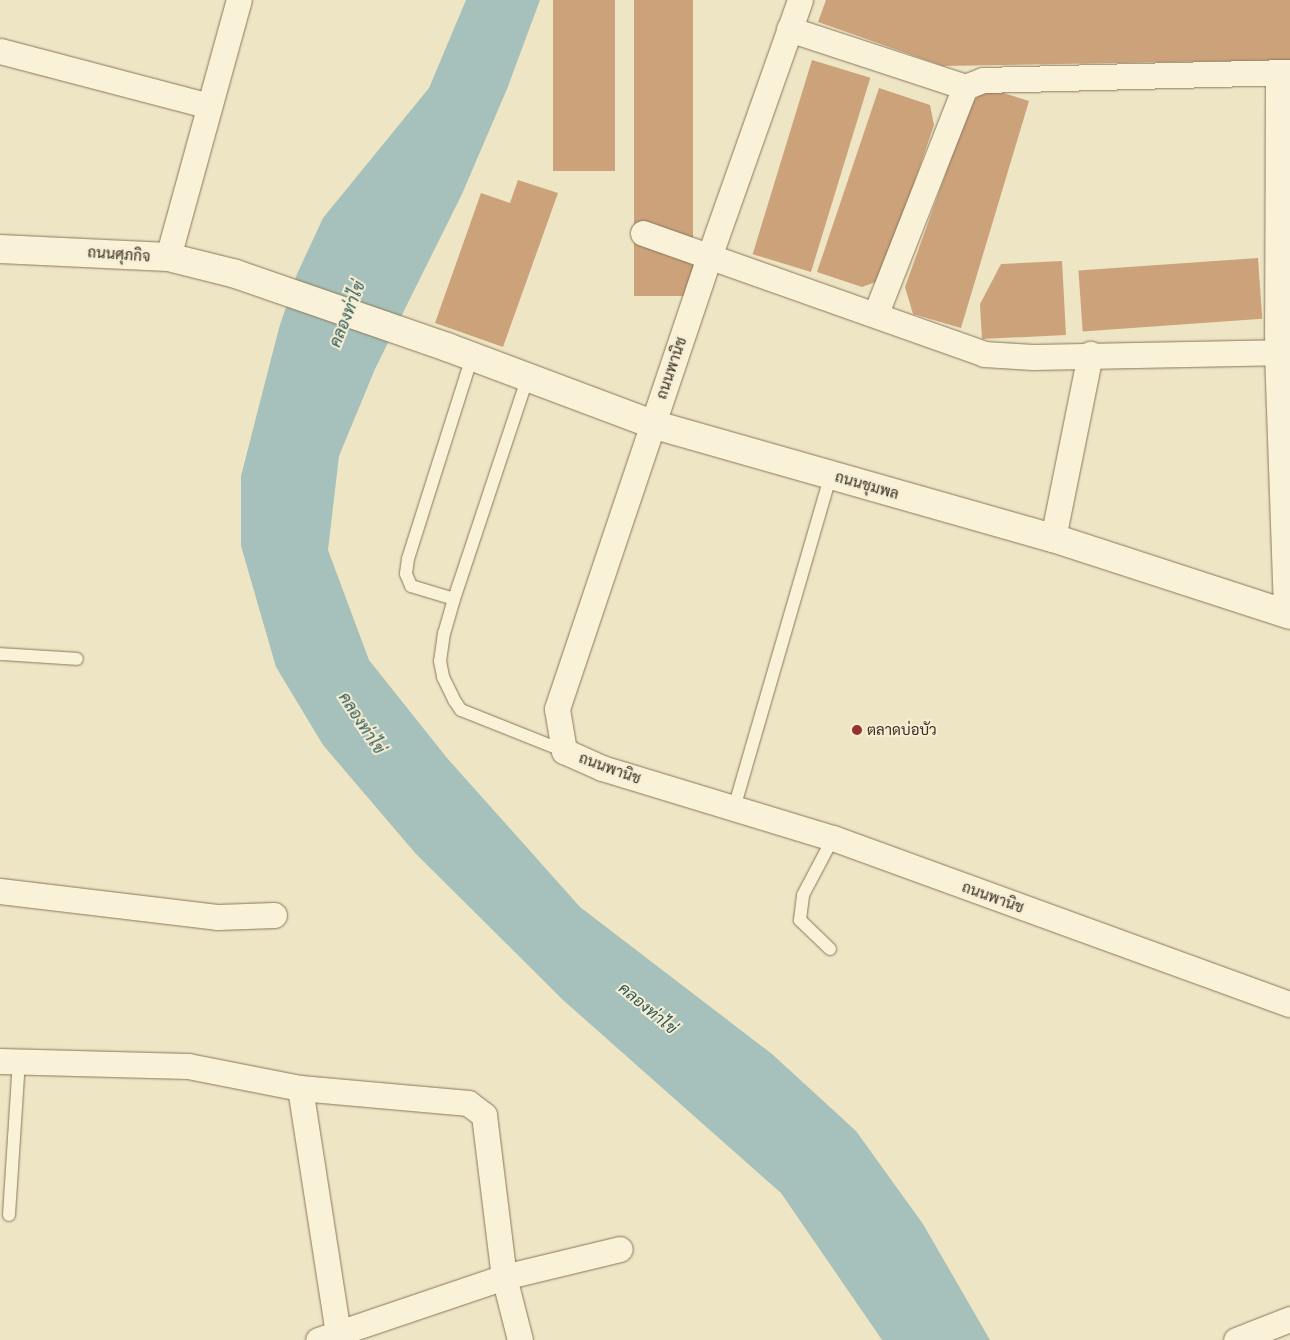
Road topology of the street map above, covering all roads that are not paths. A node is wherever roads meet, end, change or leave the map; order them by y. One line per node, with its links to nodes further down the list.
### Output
1 (239, 0): 7 (street)
2 (800, 0): 3 (street, ถนนพานิช)
3 (789, 29): 6 (street); 11 (street, ถนนพานิช)
4 (0, 51): 7 (street)
5 (1284, 73): 6 (street); 14 (street)
6 (965, 87): 12 (street)
7 (209, 106): 10 (street)
8 (643, 233): 11 (street)
9 (0, 249): 10 (main road, ถนนศุภกิจ)
10 (168, 257): 13 (main road, ถนนศุภกิจ)
11 (709, 257): 12 (street); 18 (street, ถนนพานิช)
12 (876, 313): 15 (street)
13 (446, 347): 16 (main road, ถนนชุมพล)
14 (1283, 352): 15 (street); 22 (street)
15 (1090, 354): 20 (street)
16 (472, 357): 17 (main road, ถนนชุมพล); 21 (lane)
17 (527, 379): 18 (main road, ถนนชุมพล); 21 (lane)
18 (652, 424): 19 (main road, ถนนชุมพล); 25 (street, ถนนพานิช)
19 (832, 475): 20 (main road, ถนนชุมพล); 26 (lane)
20 (1053, 538): 22 (main road, ถนนชุมพล)
21 (454, 599): 25 (lane)
22 (1288, 614)
23 (0, 654): 24 (lane)
24 (78, 660)
25 (564, 751): 26 (street, ถนนพานิช)
26 (734, 808): 27 (street, ถนนพานิช)
27 (833, 838): 30 (lane); 31 (street, ถนนพานิช)
28 (0, 891): 29 (street)
29 (274, 915)
30 (830, 949)
31 (1290, 1004)
32 (9, 1062): 33 (street); 34 (lane)
33 (300, 1088): 36 (street); 38 (street)
34 (9, 1215)
35 (620, 1249): 36 (street)
36 (504, 1277): 38 (street); 39 (street)
37 (1290, 1320): 40 (street)
38 (332, 1337)
39 (520, 1340)
40 (1236, 1340)

